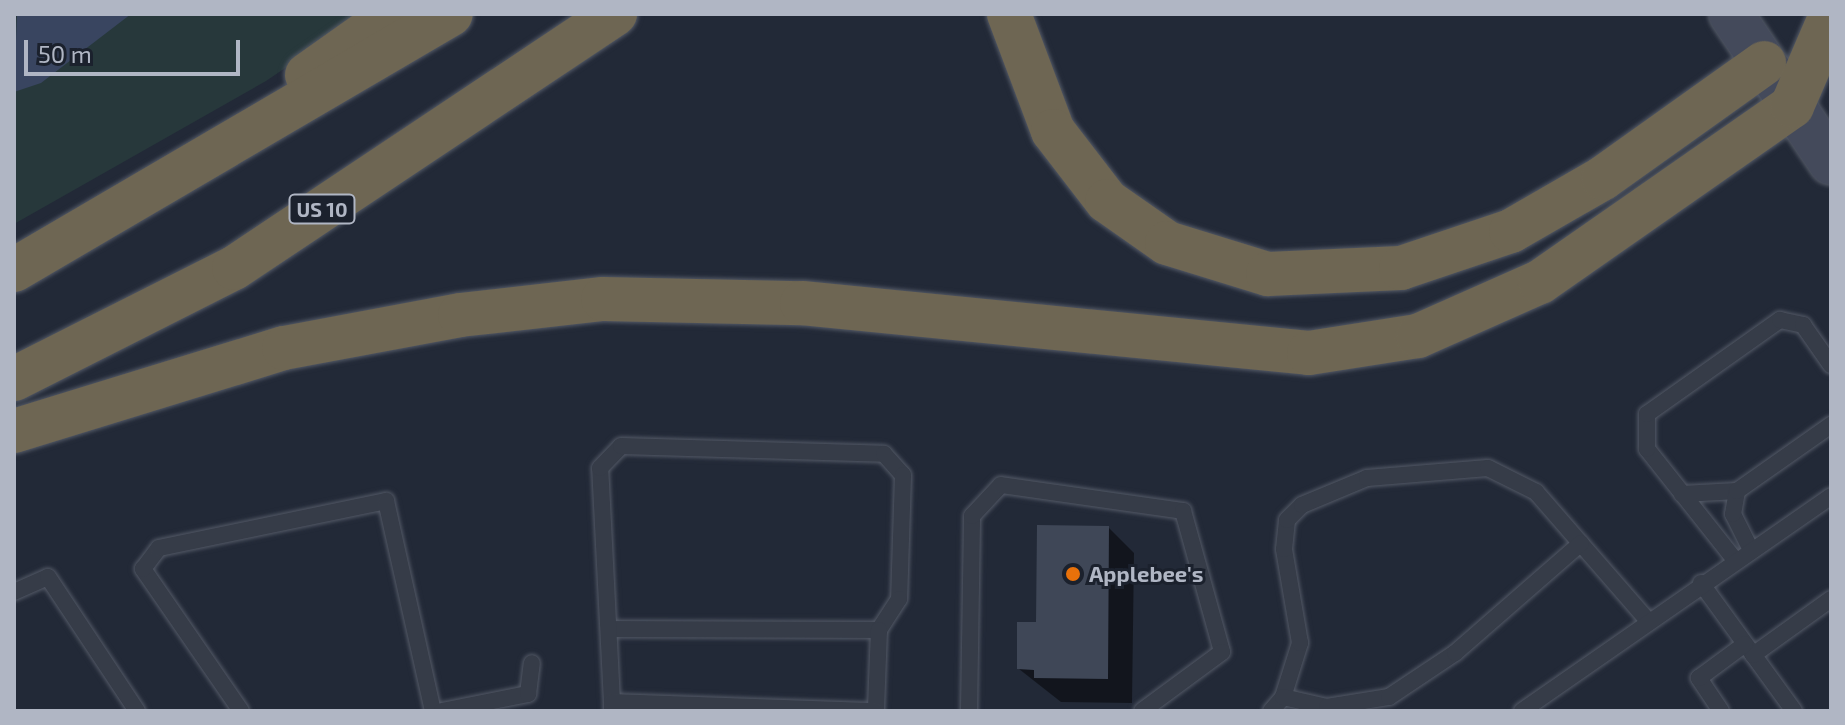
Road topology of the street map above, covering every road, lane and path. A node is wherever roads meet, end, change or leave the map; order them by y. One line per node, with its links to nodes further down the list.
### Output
1 (393, 14): 10 (highway)
2 (451, 14): 10 (highway)
3 (615, 14): 12 (highway, US 10)
4 (1009, 14): 7 (highway)
5 (1731, 14): 7 (main road)
6 (1828, 19): 8 (highway)
7 (1764, 63): 8 (main road)
8 (1792, 106): 9 (main road); 14 (highway)
9 (1831, 163)
10 (28, 263)
11 (1831, 365): 16 (lane)
12 (14, 379)
13 (1831, 425): 15 (lane)
14 (14, 431)
15 (1737, 491): 16 (lane); 19 (lane)
16 (1682, 494): 20 (lane)
17 (1831, 496): 19 (lane)
18 (1581, 543): 24 (lane); 29 (lane); 29 (lane)
19 (1751, 550): 20 (lane)
20 (1735, 560): 21 (lane)
21 (1701, 583): 24 (lane); 27 (lane)
22 (14, 592): 32 (lane)
23 (1831, 599): 27 (lane)
24 (1648, 621): 39 (lane)
25 (609, 629): 26 (lane); 26 (lane); 30 (lane)
26 (879, 630): 31 (lane)
27 (1749, 649): 40 (lane); 41 (lane)
28 (532, 663): 35 (lane)
29 (1283, 697): 38 (lane)
30 (612, 706): 31 (lane)
31 (876, 710)
32 (137, 711)
33 (241, 711): 34 (lane)
34 (433, 711)
35 (442, 711)
36 (969, 711): 37 (lane)
37 (1142, 711)
38 (1271, 711)
39 (1522, 711)
40 (1721, 711)
41 (1794, 711)

